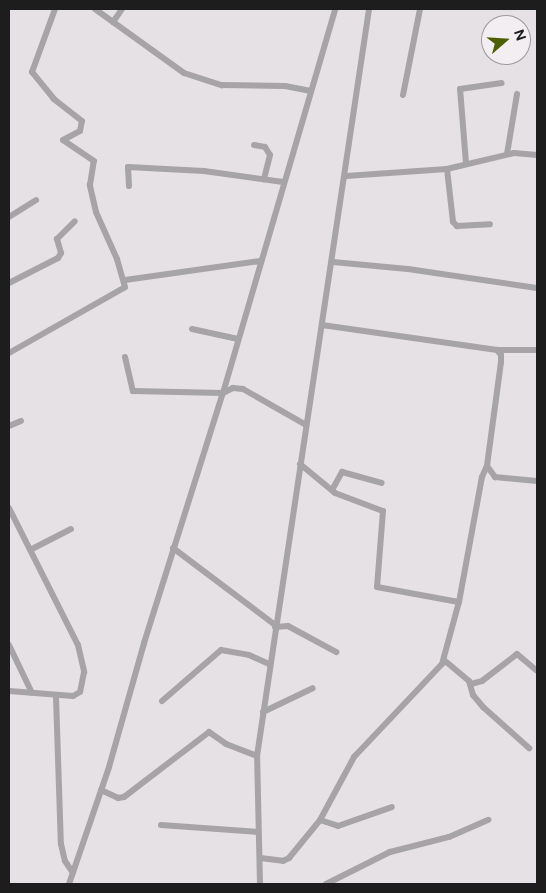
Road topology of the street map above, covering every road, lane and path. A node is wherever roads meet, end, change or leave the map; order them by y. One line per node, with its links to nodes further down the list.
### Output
1 (55, 9): 28 (street)
2 (95, 9): 7 (street)
3 (122, 9): 7 (street)
4 (336, 9): 9 (street)
5 (369, 9): 18 (street)
6 (420, 9): 11 (street)
7 (113, 22): 9 (street)
8 (502, 83): 16 (street)
9 (310, 91): 20 (street)
10 (517, 94): 14 (street)
11 (403, 95)
12 (254, 145): 19 (street)
13 (537, 147): 15 (street)
14 (508, 154): 15 (street); 16 (street)
15 (535, 154)
16 (466, 162): 17 (street)
17 (447, 169): 18 (street); 25 (street)
18 (346, 176): 27 (street)
19 (264, 179): 20 (street); 21 (street)
20 (283, 182): 26 (street)
21 (129, 186)
22 (36, 200): 23 (street)
23 (9, 216)
24 (75, 222): 29 (street)
25 (490, 224)
26 (262, 260): 28 (street); 33 (street)
27 (333, 262): 30 (street); 31 (street)
28 (125, 280): 36 (street)
29 (9, 283)
30 (537, 288)
31 (322, 325): 34 (street); 40 (street)
32 (192, 329): 33 (street)
33 (238, 338): 38 (street)
34 (497, 350): 35 (street); 43 (street)
35 (537, 350)
36 (9, 353)
37 (125, 357): 38 (street)
38 (223, 393): 40 (street); 49 (street)
39 (21, 421): 41 (street)
40 (306, 425): 42 (street)
41 (9, 426)
42 (300, 464): 46 (street); 52 (street)
43 (488, 466): 44 (street); 51 (street)
44 (537, 481)
45 (382, 483): 46 (street)
46 (332, 490): 51 (street)
47 (9, 508): 50 (street)
48 (71, 529): 50 (street)
49 (173, 548): 52 (street); 67 (street)
50 (30, 550): 62 (street)
51 (459, 602): 55 (street)
52 (275, 626): 54 (street); 56 (street)
53 (9, 646): 61 (street)
54 (336, 652)
55 (444, 660): 58 (street); 69 (street)
56 (269, 664): 63 (street); 64 (street)
57 (537, 672): 58 (street)
58 (471, 684): 65 (street)
59 (313, 688): 64 (street)
60 (9, 690): 61 (street)
61 (32, 694): 62 (street)
62 (56, 696): 74 (street)
63 (162, 701)
64 (263, 712): 66 (street)
65 (529, 748)
66 (257, 756): 67 (street); 72 (street)
67 (101, 790): 74 (street)
68 (392, 807): 69 (street)
69 (320, 820): 73 (street)
70 (488, 820): 77 (street)
71 (161, 825): 72 (street)
72 (258, 832): 73 (street)
73 (260, 858): 76 (street)
74 (73, 873): 75 (street)
75 (69, 884)
76 (260, 884)
77 (326, 884)

